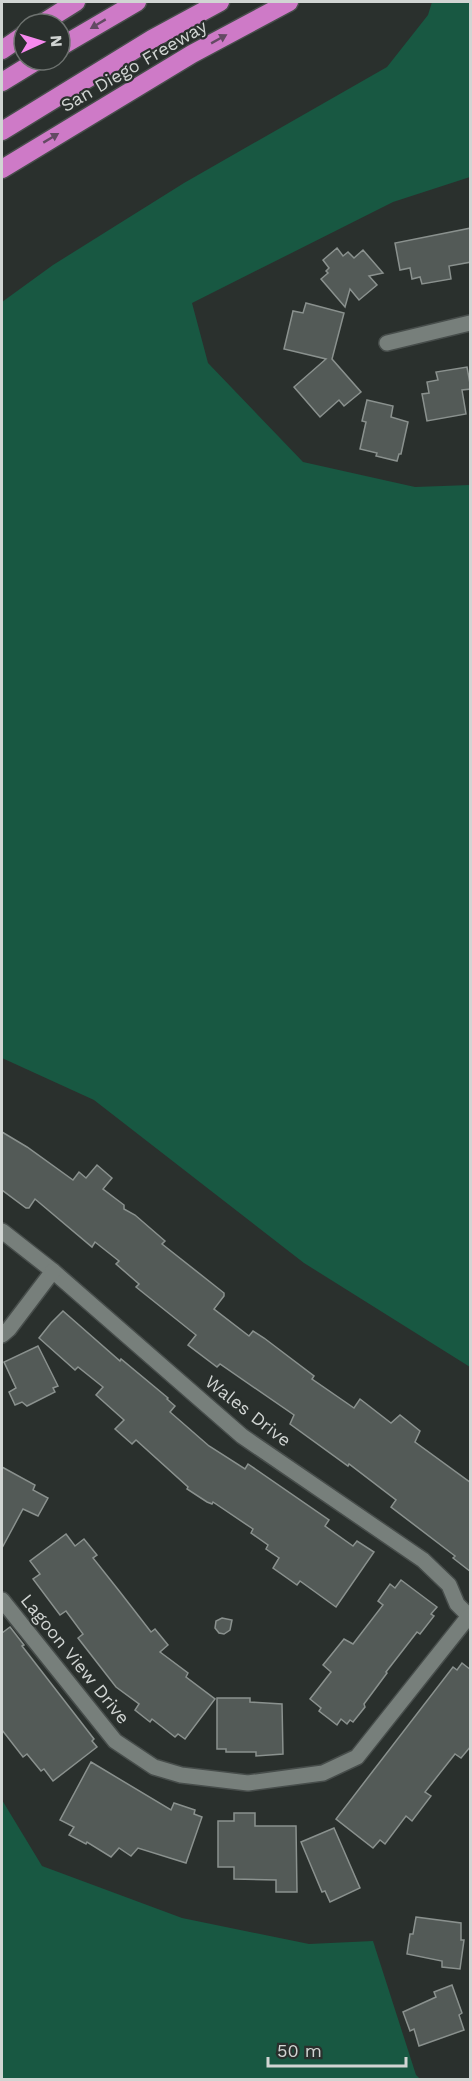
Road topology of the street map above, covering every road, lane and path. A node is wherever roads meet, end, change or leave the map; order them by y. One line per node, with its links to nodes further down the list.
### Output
1 (76, 2): 5 (highway)
2 (137, 2): 6 (highway, one-way to 6)
3 (220, 2): 9 (highway)
4 (289, 2): 10 (highway, San Diego Freeway, one-way to 4)
5 (60, 12)
6 (72, 40)
7 (18, 72): 8 (highway)
8 (2, 82)
9 (2, 131)
10 (2, 169)
11 (471, 323): 12 (street)
12 (387, 343)
13 (2, 1231): 14 (street, Wales Drive)
14 (53, 1271): 15 (street); 17 (street, Wales Drive)
15 (2, 1335)
16 (2, 1600): 17 (street, Lagoon View Drive)
17 (470, 1616)

